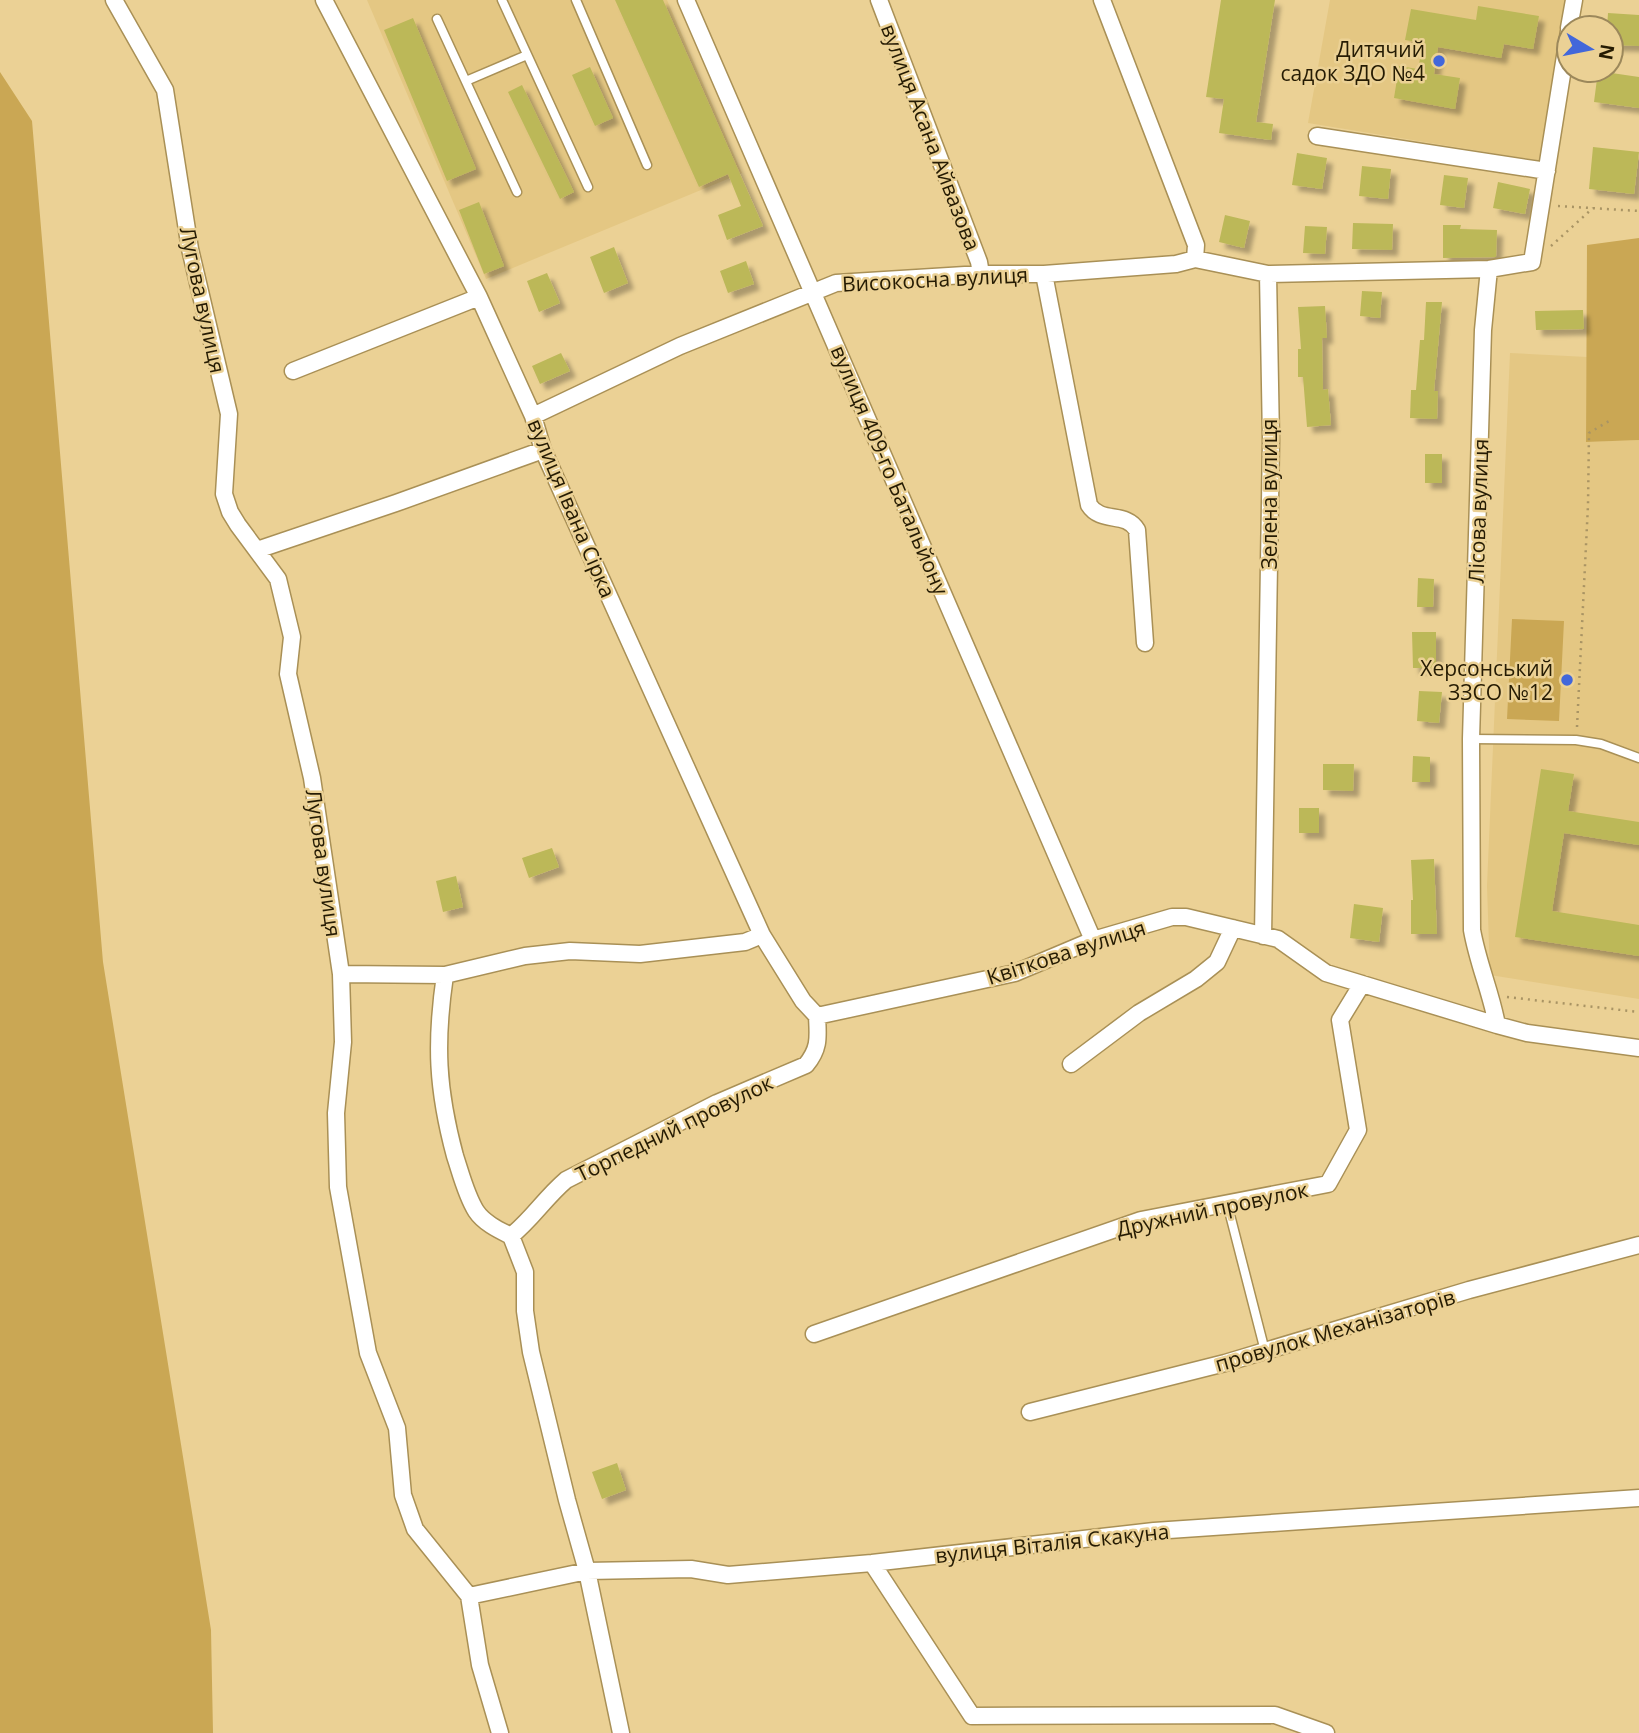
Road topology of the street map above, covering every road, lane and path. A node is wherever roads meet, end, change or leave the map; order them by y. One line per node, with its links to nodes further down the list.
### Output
1 (114, 0): 32 (street, Лугова вулиця)
2 (324, 0): 27 (street, вулиця Івана Сірка)
3 (502, 0): 9 (lane)
4 (576, 0): 13 (lane)
5 (686, 0): 26 (street, вулиця 409-го Батальйону)
6 (879, 0): 23 (street, вулиця Асана Айвазова)
7 (1102, 0): 20 (street)
8 (438, 19): 10 (lane)
9 (527, 55): 10 (lane); 15 (lane)
10 (466, 81): 16 (lane)
11 (1561, 84): 14 (street)
12 (1317, 136): 14 (street)
13 (647, 165)
14 (1547, 172): 17 (street)
15 (587, 187)
16 (517, 192)
17 (1541, 205): 18 (path); 21 (street)
18 (1592, 208): 19 (path); 21 (path)
19 (1639, 211)
20 (1195, 259): 24 (street, Високосна вулиця); 25 (street, Високосна вулиця)
21 (1532, 262): 22 (street)
22 (1489, 270): 25 (street); 34 (street, Лісова вулиця)
23 (981, 274): 24 (street, Високосна вулиця); 26 (street, Високосна вулиця)
24 (1044, 274): 33 (street)
25 (1268, 274): 39 (street, Зелена вулиця)
26 (813, 291): 29 (street, Високосна вулиця); 40 (street, вулиця 409-го Батальйону)
27 (479, 298): 28 (street); 29 (street, вулиця Івана Сірка)
28 (293, 371)
29 (533, 416): 31 (street, вулиця Івана Сірка)
30 (1609, 421): 35 (path)
31 (543, 450): 32 (street); 38 (street, вулиця Івана Сірка)
32 (257, 550): 41 (street, Лугова вулиця)
33 (1145, 643)
34 (1471, 739): 35 (lane); 44 (street, Лісова вулиця)
35 (1576, 740): 36 (lane)
36 (1639, 758)
37 (1233, 928): 39 (street, Квіткова вулиця); 40 (street, Квіткова вулиця); 49 (street)
38 (762, 935): 42 (street); 46 (street, вулиця Івана Сірка)
39 (1264, 936): 43 (street, Квіткова вулиця)
40 (1093, 940): 46 (street, Квіткова вулиця)
41 (341, 974): 42 (street); 59 (street, Лугова вулиця)
42 (445, 975): 51 (street)
43 (1362, 984): 47 (street, Квіткова вулиця); 50 (street, Дружний провулок)
44 (1492, 996): 45 (path); 47 (street, Лісова вулиця)
45 (1639, 1012)
46 (817, 1016): 51 (street, Торпедний провулок)
47 (1497, 1025): 48 (street, Квіткова вулиця)
48 (1639, 1048)
49 (1071, 1064)
50 (1227, 1203): 53 (street, Дружний провулок); 54 (lane)
51 (511, 1236): 58 (street)
52 (1639, 1245): 54 (street, провулок Механізаторів)
53 (814, 1334)
54 (1265, 1351): 55 (street, провулок Механізаторів)
55 (1030, 1412)
56 (1639, 1498): 57 (street, вулиця Віталія Скакуна)
57 (872, 1563): 58 (street, вулиця Віталія Скакуна); 60 (street)
58 (587, 1572): 59 (street, вулиця Віталія Скакуна); 62 (street)
59 (469, 1596): 61 (street, Лугова вулиця)
60 (972, 1725): 63 (street)
61 (500, 1733)
62 (621, 1733)
63 (1326, 1733)

